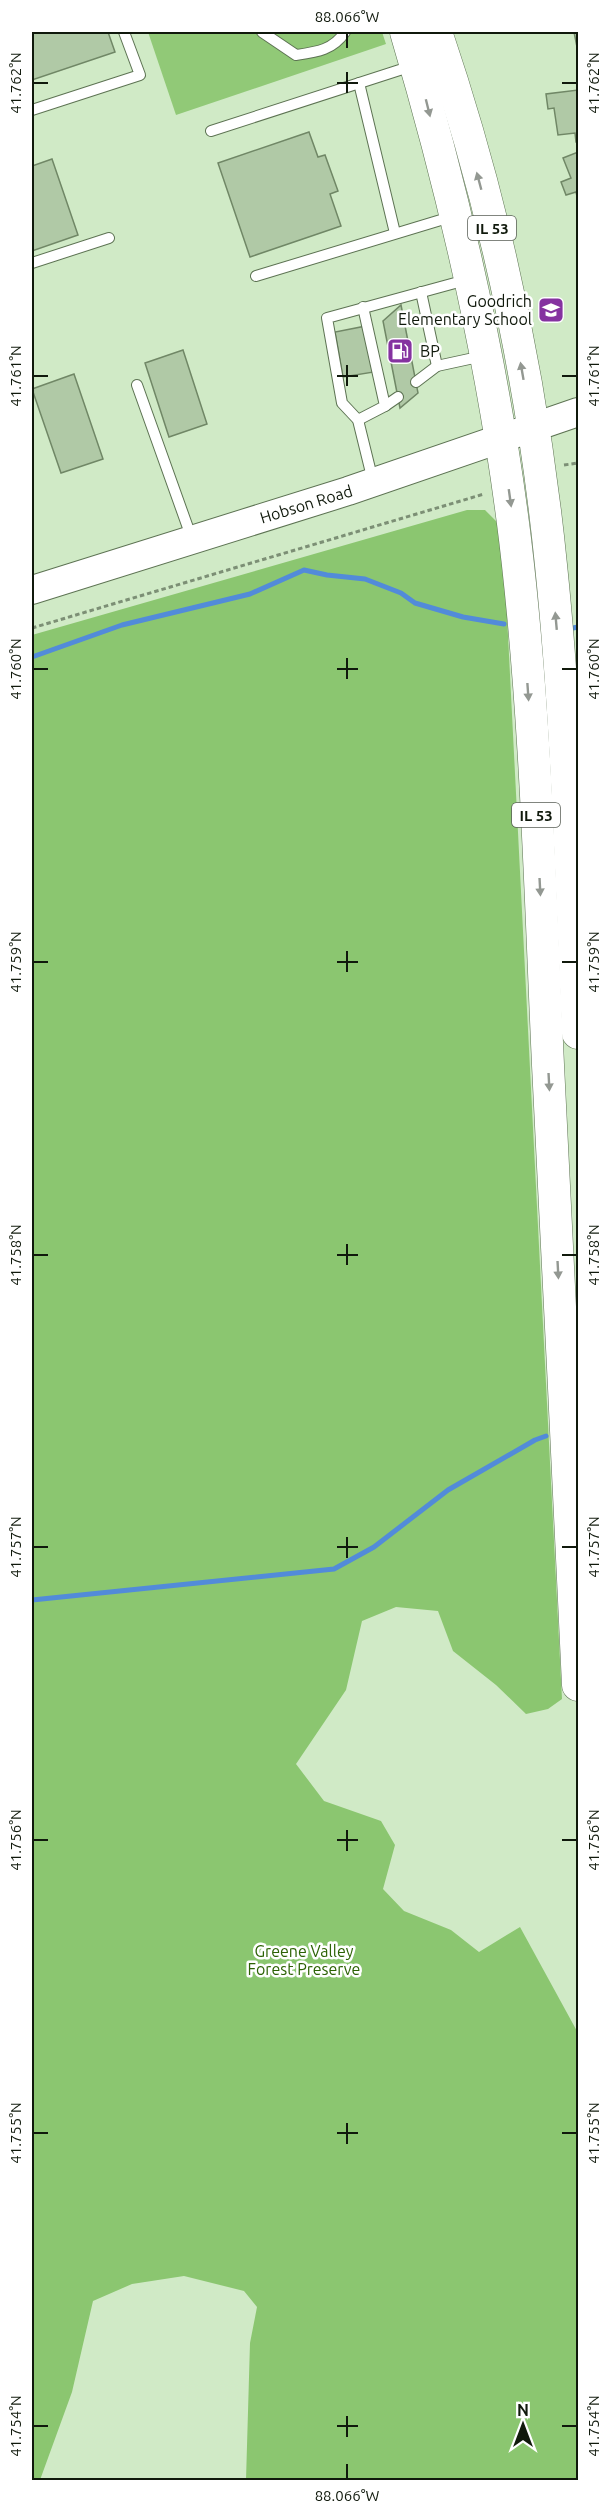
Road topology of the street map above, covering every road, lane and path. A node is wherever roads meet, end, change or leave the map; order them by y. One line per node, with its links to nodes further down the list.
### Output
1 (124, 32): 8 (lane)
2 (262, 32): 3 (lane)
3 (345, 32)
4 (406, 32): 6 (main road, IL 53)
5 (436, 32): 26 (main road, IL 53, one-way to 5)
6 (416, 64): 7 (lane); 10 (main road, IL 53, one-way to 10)
7 (359, 83): 9 (lane); 11 (lane)
8 (32, 110)
9 (211, 131)
10 (454, 215): 11 (lane); 15 (main road, IL 53)
11 (395, 233): 14 (lane)
12 (109, 238): 13 (lane)
13 (32, 263)
14 (256, 276)
15 (470, 279): 16 (lane); 18 (main road, IL 53)
16 (421, 292): 17 (lane); 19 (lane)
17 (363, 307): 23 (lane); 25 (lane)
18 (486, 356): 19 (lane); 27 (main road, IL 53)
19 (437, 366): 20 (lane)
20 (416, 382)
21 (137, 385): 32 (lane)
22 (398, 397): 23 (lane)
23 (385, 406): 25 (lane)
24 (579, 412): 26 (main road, Hobson Road)
25 (358, 420): 30 (lane)
26 (533, 428): 27 (main road, Hobson Road); 35 (main road, IL 53, one-way to 26)
27 (500, 441): 30 (main road, Hobson Road); 36 (main road, IL 53, one-way to 36)
28 (579, 462): 29 (path)
29 (570, 464)
30 (373, 483): 32 (main road, Hobson Road)
31 (479, 496): 34 (path)
32 (192, 539): 33 (main road, Hobson Road)
33 (32, 590)
34 (32, 628)
35 (579, 1034)
36 (579, 1685)

